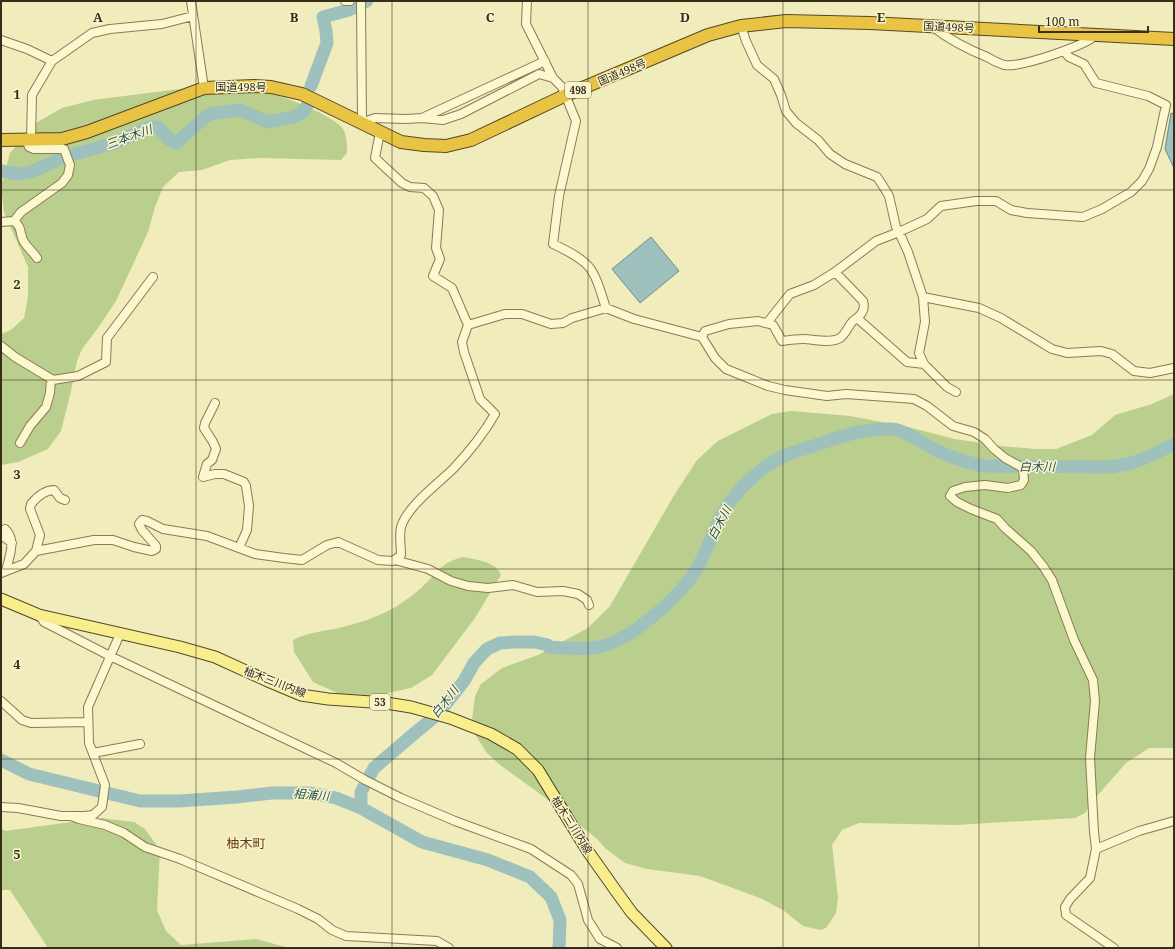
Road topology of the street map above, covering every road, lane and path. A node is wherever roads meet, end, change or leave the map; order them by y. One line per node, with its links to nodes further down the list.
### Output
1 (191, 1): 6 (street)
2 (345, 1): 3 (street)
3 (350, 1)
4 (361, 1): 19 (street)
5 (527, 1): 14 (street)
6 (192, 16): 13 (street); 16 (street)
7 (741, 26): 8 (highway, 国道498号 / 498); 17 (highway, 国道498号 / 498); 25 (street)
8 (933, 27): 9 (highway, 国道498号 / 498); 12 (street)
9 (1096, 35): 10 (highway, 国道498号 / 498); 12 (street)
10 (1174, 39)
11 (1, 40): 13 (street)
12 (1064, 51): 25 (street)
13 (52, 61): 22 (street)
14 (545, 61): 15 (street); 18 (street)
15 (553, 78): 17 (street); 18 (street)
16 (204, 88): 19 (highway, 国道498号 / 498); 22 (highway, 国道498号 / 498)
17 (566, 95): 20 (highway, 国道498号 / 498); 30 (street)
18 (422, 118): 19 (street)
19 (362, 123): 20 (highway, 国道498号 / 498)
20 (380, 132): 33 (street)
21 (1, 140): 22 (highway, 国道498号 / 498)
22 (28, 140): 23 (street)
23 (14, 221): 24 (street); 26 (street)
24 (1, 222)
25 (899, 232): 27 (street); 29 (street)
26 (37, 258)
27 (835, 272): 31 (street); 32 (street)
28 (153, 277): 38 (street)
29 (923, 297): 36 (street); 37 (street)
30 (606, 308): 33 (street); 34 (street)
31 (857, 318): 32 (street); 36 (street)
32 (767, 323): 34 (street)
33 (468, 325): 46 (street)
34 (702, 337): 60 (street)
35 (1, 346): 38 (street)
36 (924, 364): 39 (street)
37 (1174, 368)
38 (50, 379): 41 (street)
39 (956, 392)
40 (215, 403): 44 (street)
41 (20, 443)
42 (65, 500): 45 (street)
43 (3, 532): 47 (street)
44 (239, 548): 45 (street); 46 (street)
45 (36, 551): 47 (street)
46 (395, 560): 49 (street)
47 (4, 572)
48 (1, 599): 50 (main road, 柚木三川内線 / 53)
49 (589, 605)
50 (38, 614): 51 (main road, 柚木三川内線 / 53); 52 (street)
51 (120, 634): 52 (street); 63 (main road, 柚木三川内線 / 53)
52 (110, 656): 54 (street); 62 (street)
53 (1, 701): 54 (street)
54 (88, 722): 56 (street)
55 (140, 744): 56 (street)
56 (93, 753): 58 (street)
57 (1, 807): 58 (street)
58 (71, 816): 61 (street)
59 (1174, 821): 60 (street)
60 (1096, 849): 64 (street)
61 (449, 948)
62 (617, 948)
63 (666, 948)
64 (1114, 948)

